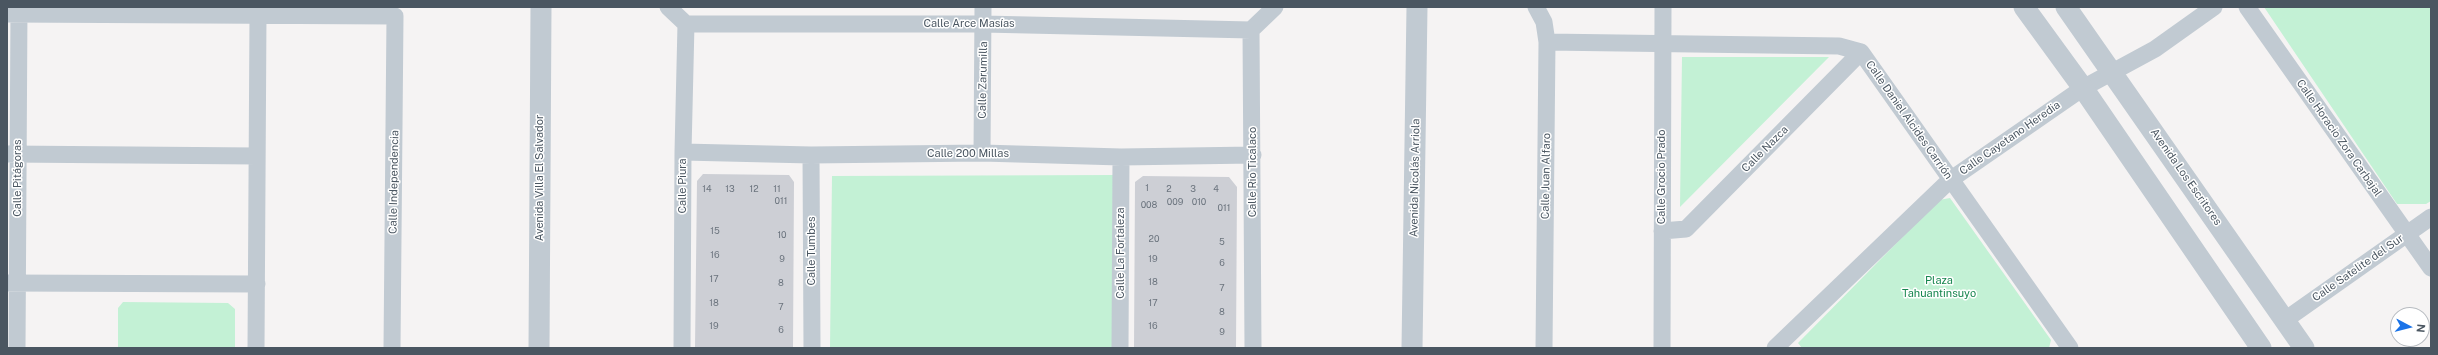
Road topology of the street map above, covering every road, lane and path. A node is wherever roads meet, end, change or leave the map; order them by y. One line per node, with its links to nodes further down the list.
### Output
1 (542, 7): 41 (street, Avenida Villa El Salvador)
2 (668, 7): 15 (street)
3 (983, 7): 16 (street, Calle Zarumilla)
4 (1276, 7): 17 (street)
5 (1417, 7): 46 (street, Avenida Nicolás Arriola)
6 (1536, 7): 18 (street, Calle Juan Alfaro)
7 (1663, 7): 19 (street, Calle Grocio Prado)
8 (2024, 7): 22 (street)
9 (2066, 7): 21 (street, Avenida Los Escritores)
10 (2214, 7): 21 (street, Calle Cayetano Heredia)
11 (2247, 7): 33 (street, Calle Horacio Zora Carbajal)
12 (400, 11): 14 (street); 40 (street, Calle Independencia)
13 (15, 12): 14 (street); 25 (street, Calle Pitágoras)
14 (258, 15): 28 (street)
15 (686, 24): 16 (street, Calle Arce Masías); 23 (street, Calle Piura)
16 (983, 24): 17 (street, Calle Arce Masías); 24 (street, Calle Zarumilla)
17 (1251, 30): 27 (street, Calle Rio Ticalaco)
18 (1547, 42): 19 (street, Calle Daniel Alcides Carrión); 47 (street, Calle Juan Alfaro)
19 (1663, 44): 20 (street, Calle Daniel Alcides Carrión); 32 (street, Calle Grocio Prado)
20 (1861, 52): 30 (street, Calle Daniel Alcides Carrión); 32 (street, Calle Nazca)
21 (2113, 72): 22 (street, Calle Cayetano Heredia); 37 (street, Avenida Los Escritores)
22 (2083, 88): 30 (street, Calle Cayetano Heredia); 51 (street)
23 (683, 152): 26 (street, Calle 200 Millas); 42 (street, Calle Piura)
24 (982, 153): 26 (street, Calle 200 Millas); 29 (street, Calle 200 Millas)
25 (13, 154): 28 (street); 35 (street, Calle Pitágoras)
26 (811, 155): 43 (street, Calle Tumbes)
27 (1253, 155): 29 (street, Calle 200 Millas); 45 (street, Calle Rio Ticalaco)
28 (257, 156): 36 (street)
29 (1121, 157): 44 (street, Calle La Fortaleza)
30 (1950, 180): 49 (street, Calle Cayetano Heredia); 50 (street, Calle Daniel Alcides Carrión)
31 (2431, 216): 33 (street, Calle Satelite del Sur)
32 (1662, 231): 48 (street, Calle Grocio Prado)
33 (2407, 234): 34 (street, Calle Horacio Zora Carbajal); 37 (street, Calle Satelite del Sur)
34 (2431, 268)
35 (12, 283): 36 (street); 38 (street, Calle Pitágoras)
36 (257, 284): 39 (street)
37 (2286, 320): 52 (street, Avenida Los Escritores)
38 (17, 348)
39 (256, 348)
40 (392, 348)
41 (539, 348)
42 (682, 348)
43 (812, 348)
44 (1120, 348)
45 (1253, 348)
46 (1412, 348)
47 (1544, 348)
48 (1662, 348)
49 (1775, 348)
50 (2070, 348)
51 (2261, 348)
52 (2304, 348)

